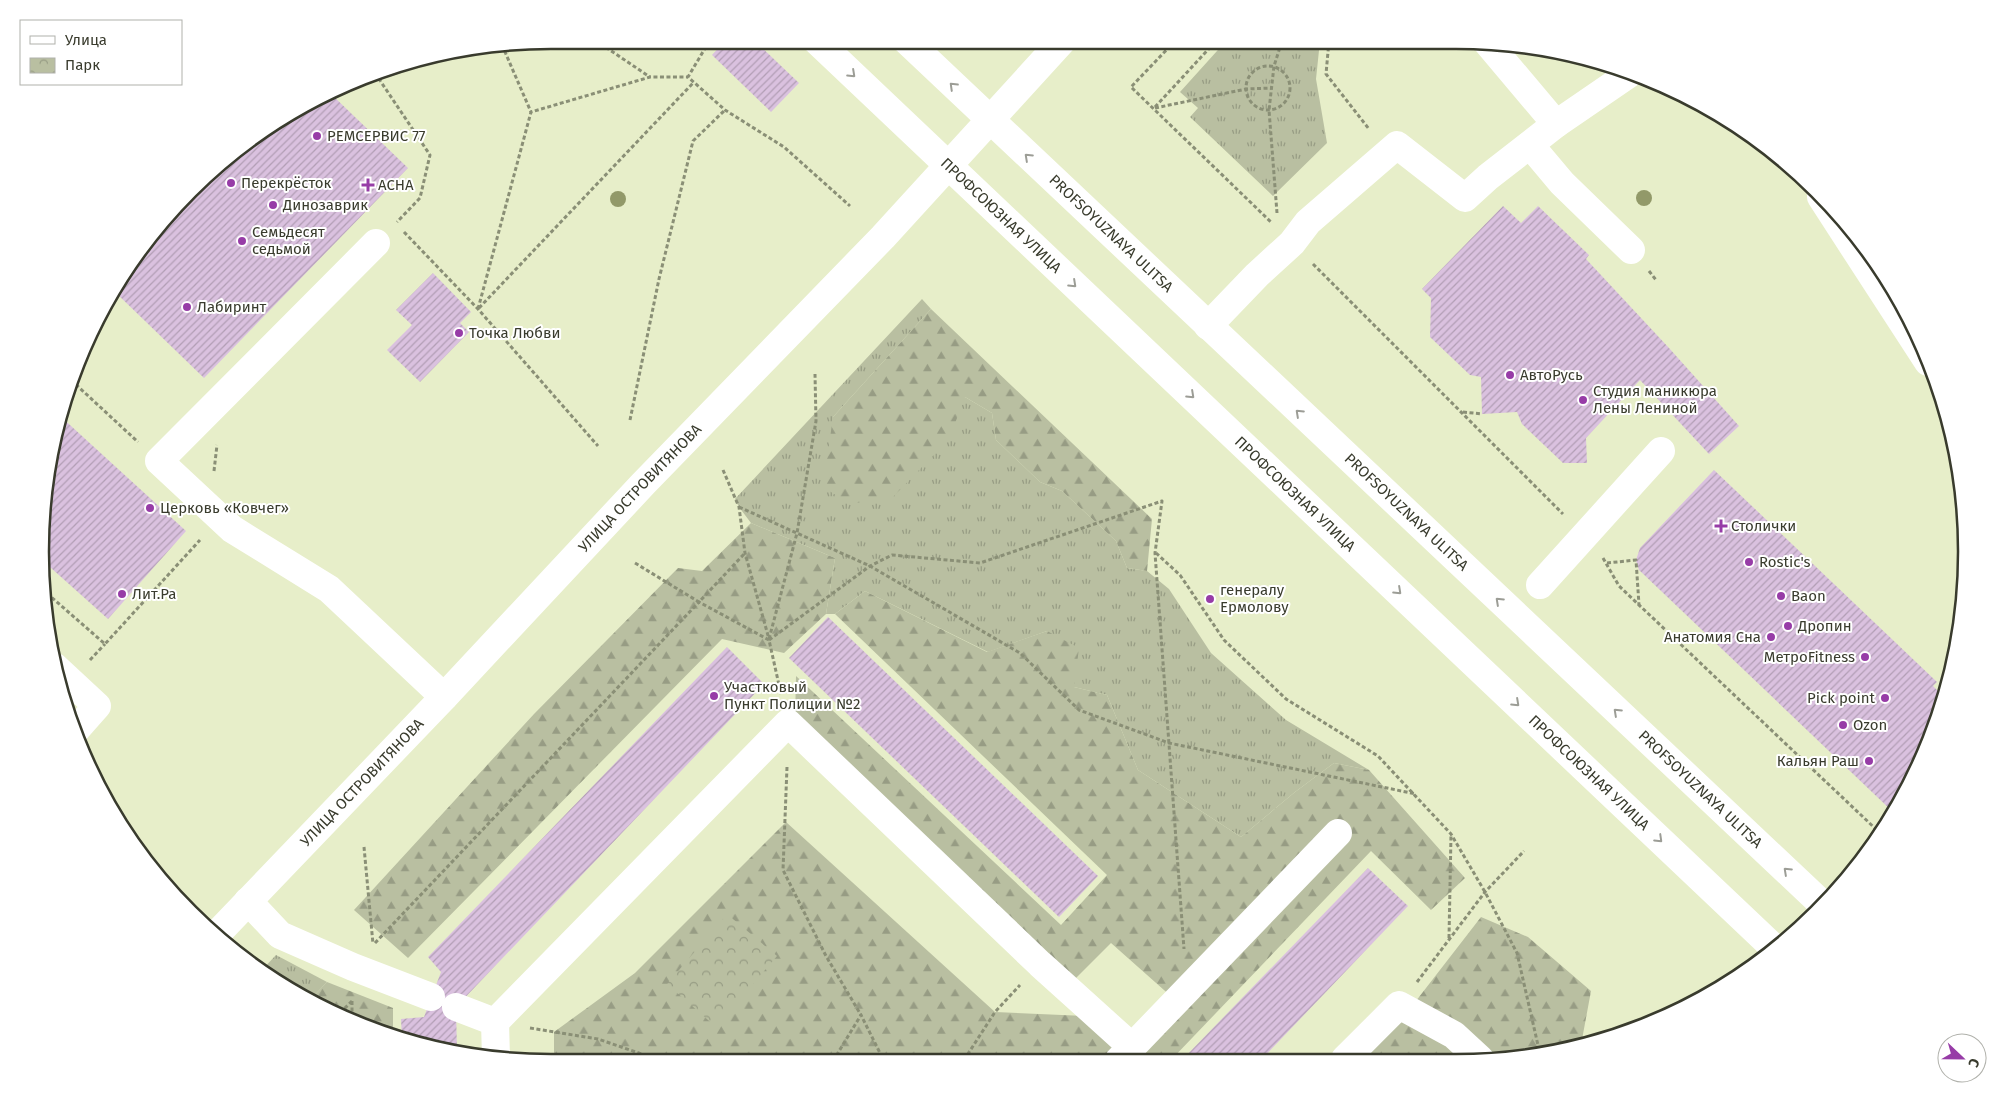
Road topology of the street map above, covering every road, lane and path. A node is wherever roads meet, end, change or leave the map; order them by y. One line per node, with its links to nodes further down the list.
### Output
1 (609, 49): 13 (path)
2 (705, 49): 14 (path)
3 (826, 49): 28 (main road, ПРОФСОЮЗНАЯ УЛИЦА, one-way to 28)
4 (915, 49): 24 (main road, one-way to 4)
5 (1055, 49): 24 (main road, УЛИЦА ОСТРОВИТЯНОВА)
6 (1167, 49): 20 (path)
7 (1209, 49): 20 (path)
8 (1279, 49): 12 (path)
9 (1328, 49): 27 (path)
10 (505, 51): 23 (path)
11 (1494, 51): 25 (main road)
12 (1274, 66): 18 (path); 19 (path); 22 (path)
13 (650, 77): 14 (path); 23 (path)
14 (688, 77): 17 (path)
15 (1624, 78): 25 (main road)
16 (379, 79): 31 (path)
17 (694, 82): 21 (path); 36 (path)
18 (1271, 88): 19 (path); 22 (path)
19 (1246, 89): 20 (path); 22 (path)
20 (1154, 108): 32 (path)
21 (725, 110): 29 (path); 43 (path)
22 (1269, 110): 30 (path)
23 (531, 112): 36 (path)
24 (989, 119): 28 (main road, УЛИЦА ОСТРОВИТЯНОВА); 38 (main road, PROFSOYUZNAYA ULITSA, one-way to 24)
25 (1556, 124): 26 (main road)
26 (1530, 145): 27 (main road); 35 (main road)
27 (1388, 153): 38 (main road)
28 (949, 166): 62 (main road, УЛИЦА ОСТРОВИТЯНОВА); 76 (main road, ПРОФСОЮЗНАЯ УЛИЦА, one-way to 76)
29 (850, 206)
30 (1277, 219)
31 (396, 223): 34 (path); 36 (path)
32 (1278, 228)
33 (1846, 235): 37 (main road)
34 (376, 243): 46 (main road)
35 (1631, 250)
36 (478, 309): 44 (path)
37 (1904, 324)
38 (1208, 326): 72 (main road, PROFSOYUZNAYA ULITSA, one-way to 38)
39 (815, 374): 50 (path)
40 (77, 385): 46 (path)
41 (1462, 412): 42 (path)
42 (1482, 414)
43 (630, 420)
44 (598, 446)
45 (1661, 451): 56 (main road)
46 (159, 462): 49 (main road)
47 (723, 470): 48 (path)
48 (738, 507): 50 (path); 51 (path)
49 (221, 518): 57 (path); 62 (main road)
50 (797, 533): 55 (path); 60 (path)
51 (746, 553): 58 (path); 60 (path)
52 (1155, 553): 55 (path); 65 (path); 66 (path)
53 (635, 563): 58 (path)
54 (1607, 563): 59 (path)
55 (870, 566): 60 (path); 65 (path)
56 (1540, 585)
57 (51, 597)
58 (699, 602): 60 (path); 77 (path)
59 (1639, 605)
60 (769, 640): 63 (path)
61 (64, 676): 64 (main road)
62 (444, 697): 73 (main road, УЛИЦА ОСТРОВИТЯНОВА)
63 (788, 723): 78 (main road); 87 (path); 88 (main road)
64 (80, 725)
65 (1169, 743): 66 (path); 80 (path)
66 (1416, 794): 68 (path)
67 (1338, 833): 80 (main road)
68 (1451, 834): 71 (path); 75 (path)
69 (364, 847): 77 (path)
70 (1524, 851): 71 (path)
71 (1485, 892): 75 (path); 89 (path)
72 (1818, 900)
73 (248, 901): 74 (main road, УЛИЦА ОСТРОВИТЯНОВА); 79 (main road)
74 (221, 930)
75 (1450, 938): 83 (path)
76 (1769, 944)
77 (373, 945): 79 (path)
78 (1040, 964): 95 (path); 96 (main road)
79 (353, 967): 81 (main road); 82 (path)
80 (1187, 990): 96 (main road)
81 (431, 997)
82 (352, 1001): 85 (path); 86 (path)
83 (1399, 1005): 91 (main road); 97 (main road)
84 (456, 1007): 88 (main road)
85 (344, 1009)
86 (352, 1013)
87 (861, 1015): 93 (path); 94 (path)
88 (494, 1022): 90 (main road); 92 (path)
89 (1538, 1047)
90 (496, 1051)
91 (1474, 1053)
92 (640, 1054)
93 (837, 1054)
94 (880, 1054)
95 (968, 1054)
96 (1126, 1054)
97 (1350, 1054)

